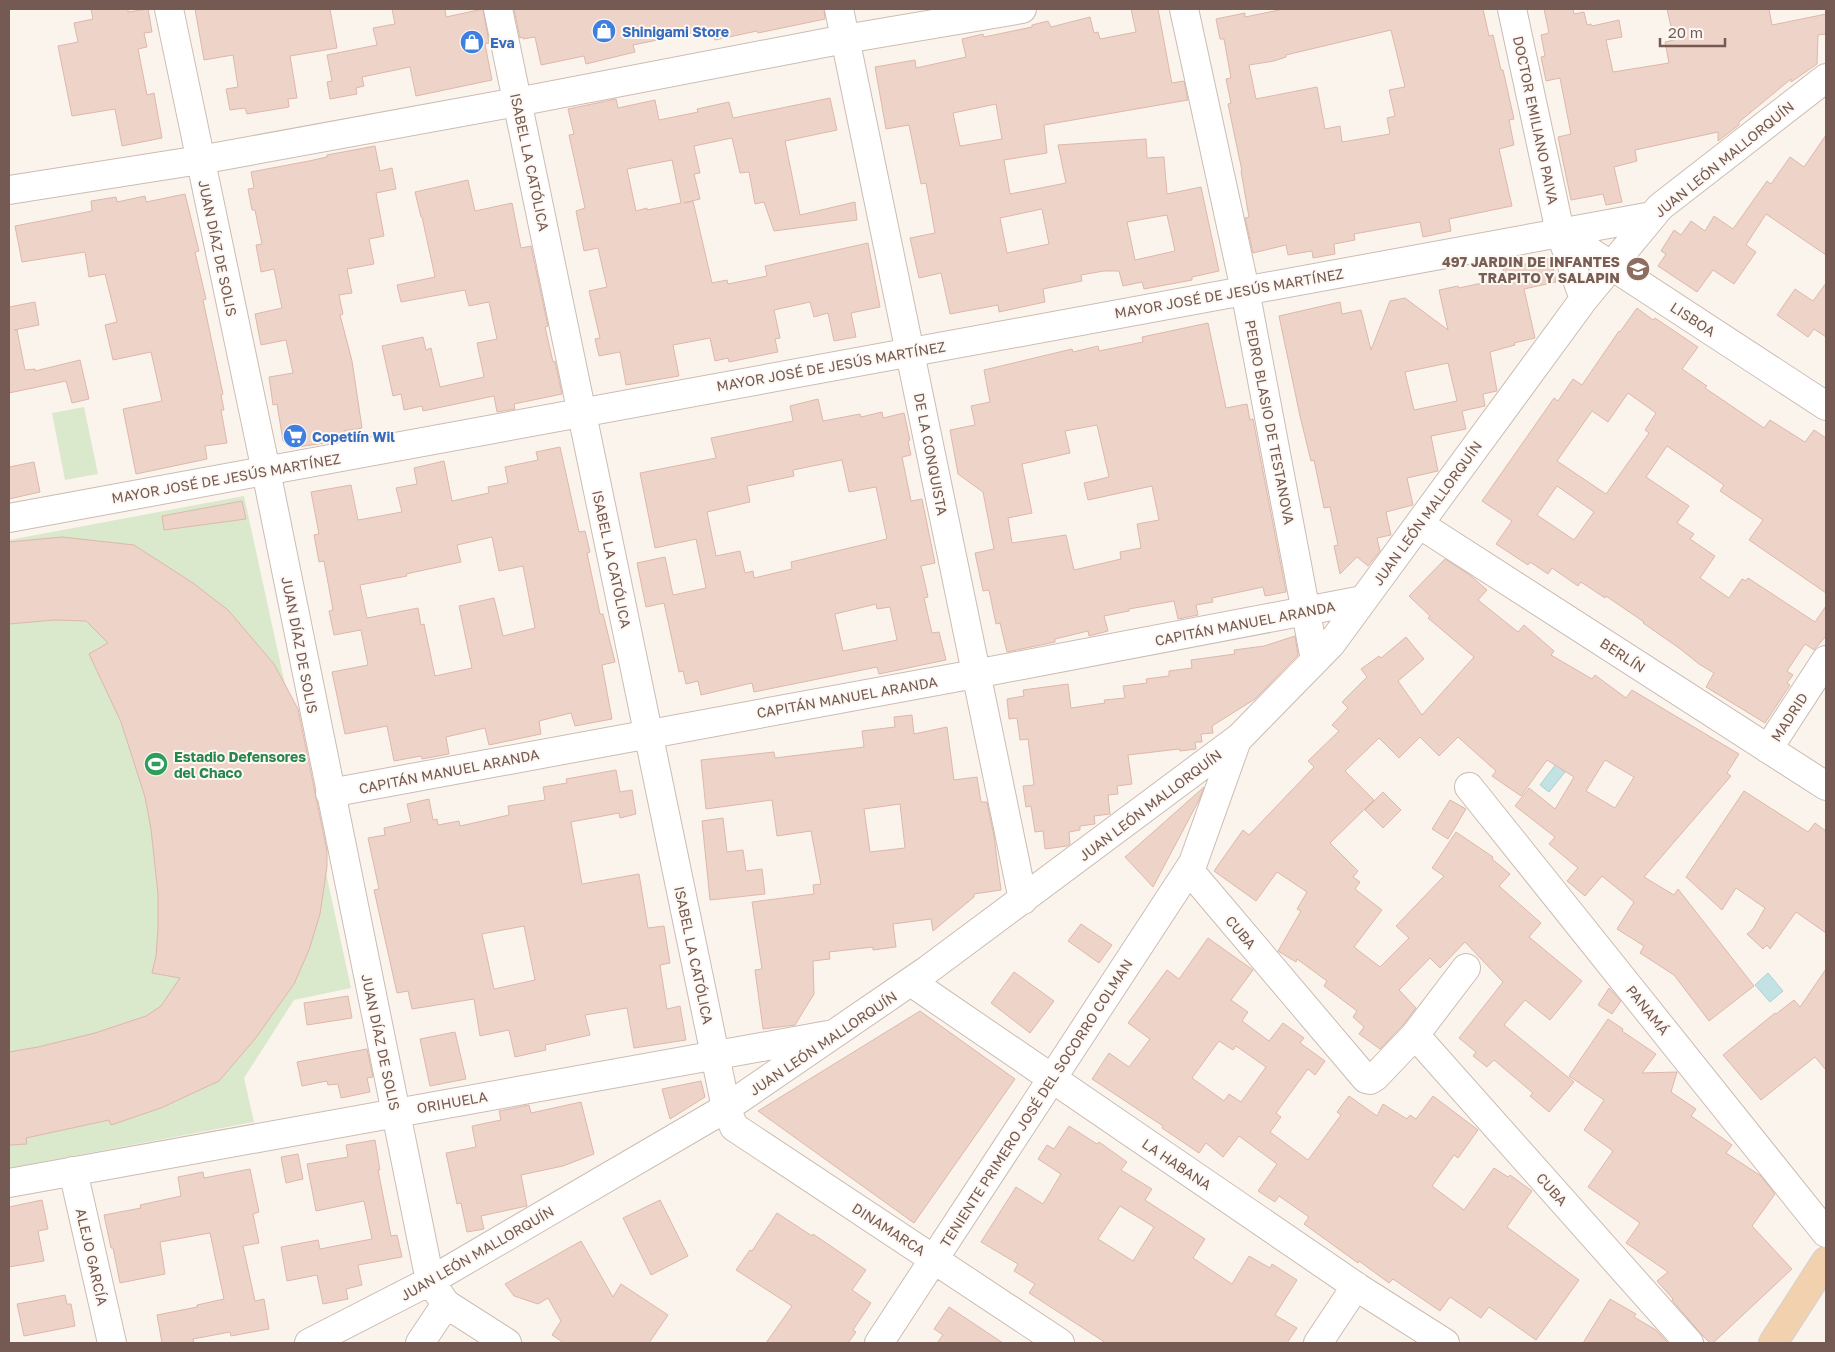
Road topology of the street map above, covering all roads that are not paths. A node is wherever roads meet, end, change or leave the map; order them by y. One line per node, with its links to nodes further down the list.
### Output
1 (169, 9): 10 (street, JUAN DÍAZ DE SOLIS)
2 (498, 9): 9 (street, ISABEL LA CATÓLICA)
3 (839, 9): 7 (street, DE LA CONQUISTA)
4 (1022, 9): 7 (street)
5 (1184, 9): 15 (street, PEDRO BLASIO DE TESTANOVA)
6 (1512, 9): 13 (street, DOCTOR EMILIANO PAIVA)
7 (845, 39): 9 (street); 17 (street, DE LA CONQUISTA)
8 (1826, 78): 12 (street, JUAN LEÓN MALLORQUÍN)
9 (517, 102): 10 (street); 19 (street, ISABEL LA CATÓLICA)
10 (200, 160): 11 (street); 20 (street, JUAN DÍAZ DE SOLIS)
11 (9, 190)
12 (1652, 216): 13 (street, MAYOR JOSÉ DE JESÚS MARTÍNEZ); 14 (street, JUAN LEÓN MALLORQUÍN)
13 (1560, 232): 14 (street, LISBOA); 15 (street, MAYOR JOSÉ DE JESÚS MARTÍNEZ); 16 (street, DOCTOR EMILIANO PAIVA)
14 (1611, 264): 16 (street, JUAN LEÓN MALLORQUÍN); 18 (street, LISBOA)
15 (1245, 290): 17 (street, MAYOR JOSÉ DE JESÚS MARTÍNEZ); 24 (street, PEDRO BLASIO DE TESTANOVA)
16 (1584, 299): 22 (street, JUAN LEÓN MALLORQUÍN)
17 (910, 352): 19 (street, MAYOR JOSÉ DE JESÚS MARTÍNEZ); 27 (street, DE LA CONQUISTA)
18 (1826, 406)
19 (582, 412): 20 (street, MAYOR JOSÉ DE JESÚS MARTÍNEZ); 28 (street, ISABEL LA CATÓLICA)
20 (266, 471): 21 (street, MAYOR JOSÉ DE JESÚS MARTÍNEZ); 33 (street, JUAN DÍAZ DE SOLIS)
21 (9, 518)
22 (1419, 524): 23 (street, JUAN LEÓN MALLORQUÍN); 30 (street, BERLÍN)
23 (1363, 600): 24 (street, CAPITÁN MANUEL ARANDA); 25 (street, JUAN LEÓN MALLORQUÍN)
24 (1306, 611): 25 (street, PEDRO BLASIO DE TESTANOVA); 27 (street, CAPITÁN MANUEL ARANDA)
25 (1315, 660): 29 (street, JUAN LEÓN MALLORQUÍN)
26 (1826, 660): 30 (street, MADRID)
27 (975, 674): 28 (street, CAPITÁN MANUEL ARANDA); 35 (street, DE LA CONQUISTA)
28 (648, 734): 33 (street, CAPITÁN MANUEL ARANDA); 40 (street, ISABEL LA CATÓLICA)
29 (1237, 740): 34 (street, TENIENTE PRIMERO JOSÉ DEL SOCORRO COLMAN); 35 (street, JUAN LEÓN MALLORQUÍN)
30 (1768, 749): 31 (street, BERLÍN)
31 (1826, 786)
32 (1469, 788): 46 (street, PANAMÁ)
33 (330, 793): 43 (street, JUAN DÍAZ DE SOLIS)
34 (1191, 866): 39 (street, CUBA); 41 (street, TENIENTE PRIMERO JOSÉ DEL SOCORRO COLMAN)
35 (1023, 900): 37 (street, JUAN LEÓN MALLORQUÍN)
36 (1466, 968): 39 (street, CUBA)
37 (911, 982): 38 (street, JUAN LEÓN MALLORQUÍN); 41 (street, LA HABANA)
38 (837, 1033): 40 (street, ORIHUELA); 42 (street, JUAN LEÓN MALLORQUÍN)
39 (1415, 1035): 60 (street, CUBA)
40 (715, 1054): 42 (street, ISABEL LA CATÓLICA); 43 (street, ORIHUELA)
41 (1052, 1079): 47 (street, TENIENTE PRIMERO JOSÉ DEL SOCORRO COLMAN); 50 (street, LA HABANA)
42 (726, 1108): 47 (street, DINAMARCA); 49 (street, JUAN LEÓN MALLORQUÍN)
43 (396, 1112): 44 (street, ORIHUELA); 49 (street, JUAN DÍAZ DE SOLIS)
44 (73, 1171): 45 (street, ORIHUELA); 52 (street, ALEJO GARCÍA)
45 (9, 1183)
46 (1826, 1233)
47 (934, 1260): 56 (street, TENIENTE PRIMERO JOSÉ DEL SOCORRO COLMAN); 57 (street, DINAMARCA)
48 (1826, 1262): 61 (main road)
49 (430, 1281): 51 (street); 53 (street, JUAN LEÓN MALLORQUÍN)
50 (1356, 1286): 58 (street); 59 (street, LA HABANA)
51 (446, 1304): 54 (street); 55 (street)
52 (112, 1343)
53 (310, 1343)
54 (420, 1343)
55 (507, 1343)
56 (879, 1343)
57 (1060, 1343)
58 (1318, 1343)
59 (1445, 1343)
60 (1689, 1343)
61 (1774, 1343)

